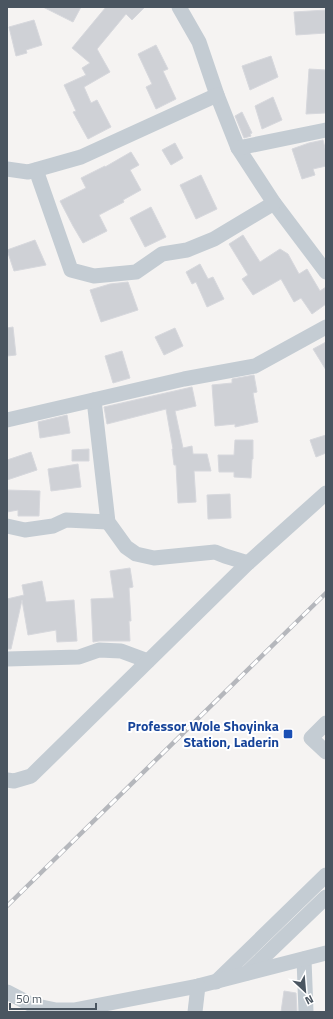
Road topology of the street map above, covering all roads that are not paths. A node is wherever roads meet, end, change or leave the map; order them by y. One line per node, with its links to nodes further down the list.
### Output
1 (179, 7): 2 (street)
2 (218, 94): 4 (street); 6 (street)
3 (326, 130): 4 (street)
4 (238, 148): 7 (street)
5 (7, 169): 6 (street)
6 (36, 170): 7 (street)
7 (274, 203): 8 (street)
8 (326, 272)
9 (326, 327): 10 (street)
10 (94, 400): 11 (street); 13 (street)
11 (7, 420)
12 (326, 493): 15 (street)
13 (108, 522): 14 (street); 15 (street)
14 (7, 526)
15 (248, 563): 17 (street)
16 (7, 659): 17 (street)
17 (148, 661): 20 (street)
18 (326, 723): 19 (street)
19 (326, 752)
20 (7, 780)
21 (326, 875): 23 (street)
22 (326, 897): 24 (street)
23 (296, 904): 24 (street); 29 (street)
24 (307, 915): 25 (street)
25 (289, 933): 27 (street); 28 (street)
26 (326, 953): 27 (street)
27 (299, 960): 28 (street); 34 (street)
28 (247, 974): 29 (street)
29 (216, 982): 30 (street)
30 (198, 986): 32 (street); 33 (street)
31 (7, 992): 32 (street)
32 (19, 1006)
33 (194, 1012)
34 (306, 1012)

